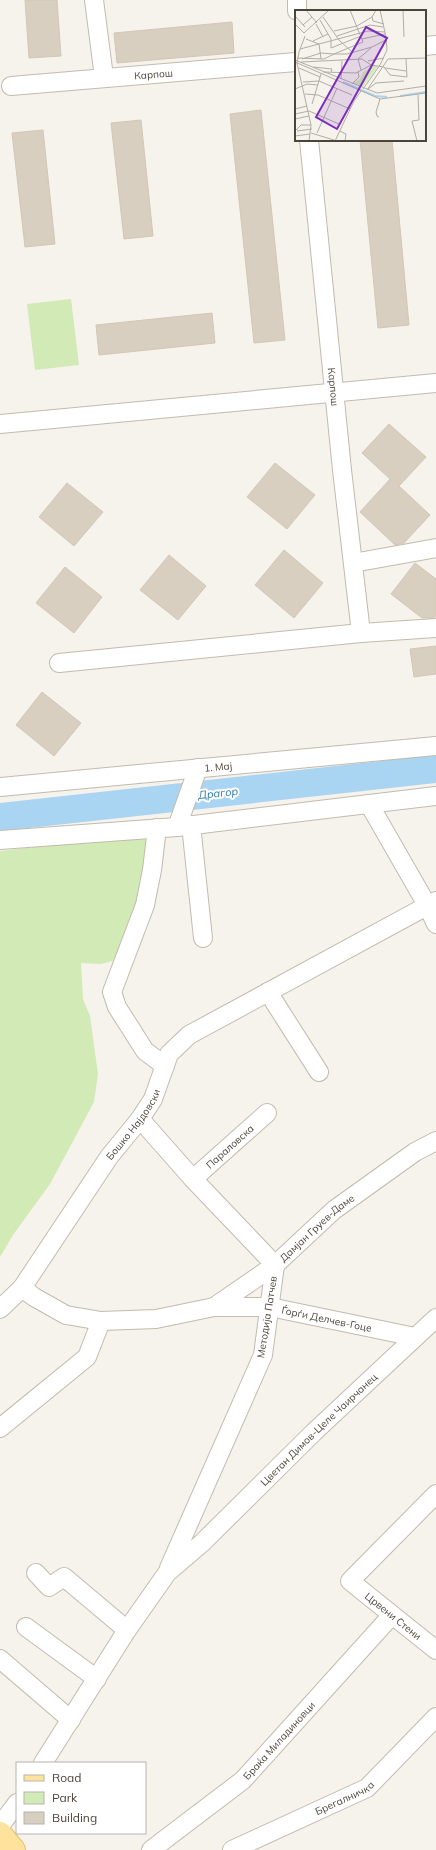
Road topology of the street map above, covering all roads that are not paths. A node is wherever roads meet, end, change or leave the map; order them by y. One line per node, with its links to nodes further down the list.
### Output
1 (94, 0): 7 (street)
2 (296, 0): 3 (street)
3 (297, 10)
4 (436, 45): 5 (street)
5 (426, 46)
6 (295, 62): 7 (street, Карпош)
7 (104, 77): 8 (street, Карпош)
8 (11, 86)
9 (309, 141): 11 (street, Карпош)
10 (436, 383): 11 (street)
11 (334, 392): 12 (street); 14 (street, Карпош)
12 (0, 424)
13 (436, 548): 14 (street)
14 (353, 563): 16 (street, Карпош)
15 (436, 628): 16 (street)
16 (361, 633): 17 (street)
17 (59, 663)
18 (436, 746): 19 (street, 1. Мај)
19 (196, 773): 20 (street, 1. Мај); 23 (street)
20 (0, 787)
21 (436, 796): 22 (street)
22 (369, 804): 23 (street); 26 (street)
23 (183, 822): 24 (street); 28 (street)
24 (157, 828): 25 (street); 30 (street)
25 (0, 840)
26 (432, 903): 27 (street); 29 (street, Бошко Најдовски)
27 (436, 924)
28 (203, 938)
29 (268, 992): 30 (street, Бошко Најдовски); 31 (street)
30 (165, 1066): 33 (street, Бошко Најдовски)
31 (319, 1072)
32 (267, 1113): 35 (street, Параловска)
33 (140, 1119): 35 (street, Методија Патчев); 37 (street, Бошко Најдовски)
34 (436, 1140): 36 (street, Дамјан Груев-Даме)
35 (193, 1179): 36 (street, Методија Патчев)
36 (275, 1265): 38 (street, Дамјан Груев-Даме); 39 (street, Методија Патчев)
37 (22, 1288): 40 (street); 41 (street, Дамјан Груев-Даме)
38 (214, 1307): 39 (street, Ѓорѓи Делчев-Гоце); 41 (street, Дамјан Груев-Даме)
39 (270, 1307): 42 (street, Ѓорѓи Делчев-Гоце); 45 (street, Методија Патчев)
40 (0, 1309)
41 (100, 1322): 43 (street)
42 (428, 1328): 46 (street, Цветан Димов-Целе Чаирчанец)
43 (0, 1428)
44 (436, 1494): 49 (street, Црвени Стени)
45 (184, 1533): 46 (street); 48 (street, Методија Патчев)
46 (202, 1543): 48 (street, Цветан Димов-Целе Чаирчанец)
47 (36, 1573): 51 (street)
48 (167, 1573): 51 (street, Цветан Димов-Целе Чаирчанец)
49 (392, 1615): 52 (street, Црвени Стени); 62 (street, Браќа Миладиновци)
50 (26, 1627): 54 (street)
51 (127, 1630): 54 (street, Цветан Димов-Целе Чаирчанец)
52 (436, 1650)
53 (0, 1659): 56 (street)
54 (97, 1679): 56 (street, Цветан Димов-Целе Чаирчанец)
55 (436, 1717): 63 (street, Брегалничка)
56 (71, 1720): 57 (street, Цветан Димов-Целе Чаирчанец)
57 (45, 1762)
58 (16, 1804): 59 (street)
59 (0, 1826)
60 (0, 1833): 61 (main road)
61 (14, 1850)
62 (151, 1850)
63 (232, 1850)

